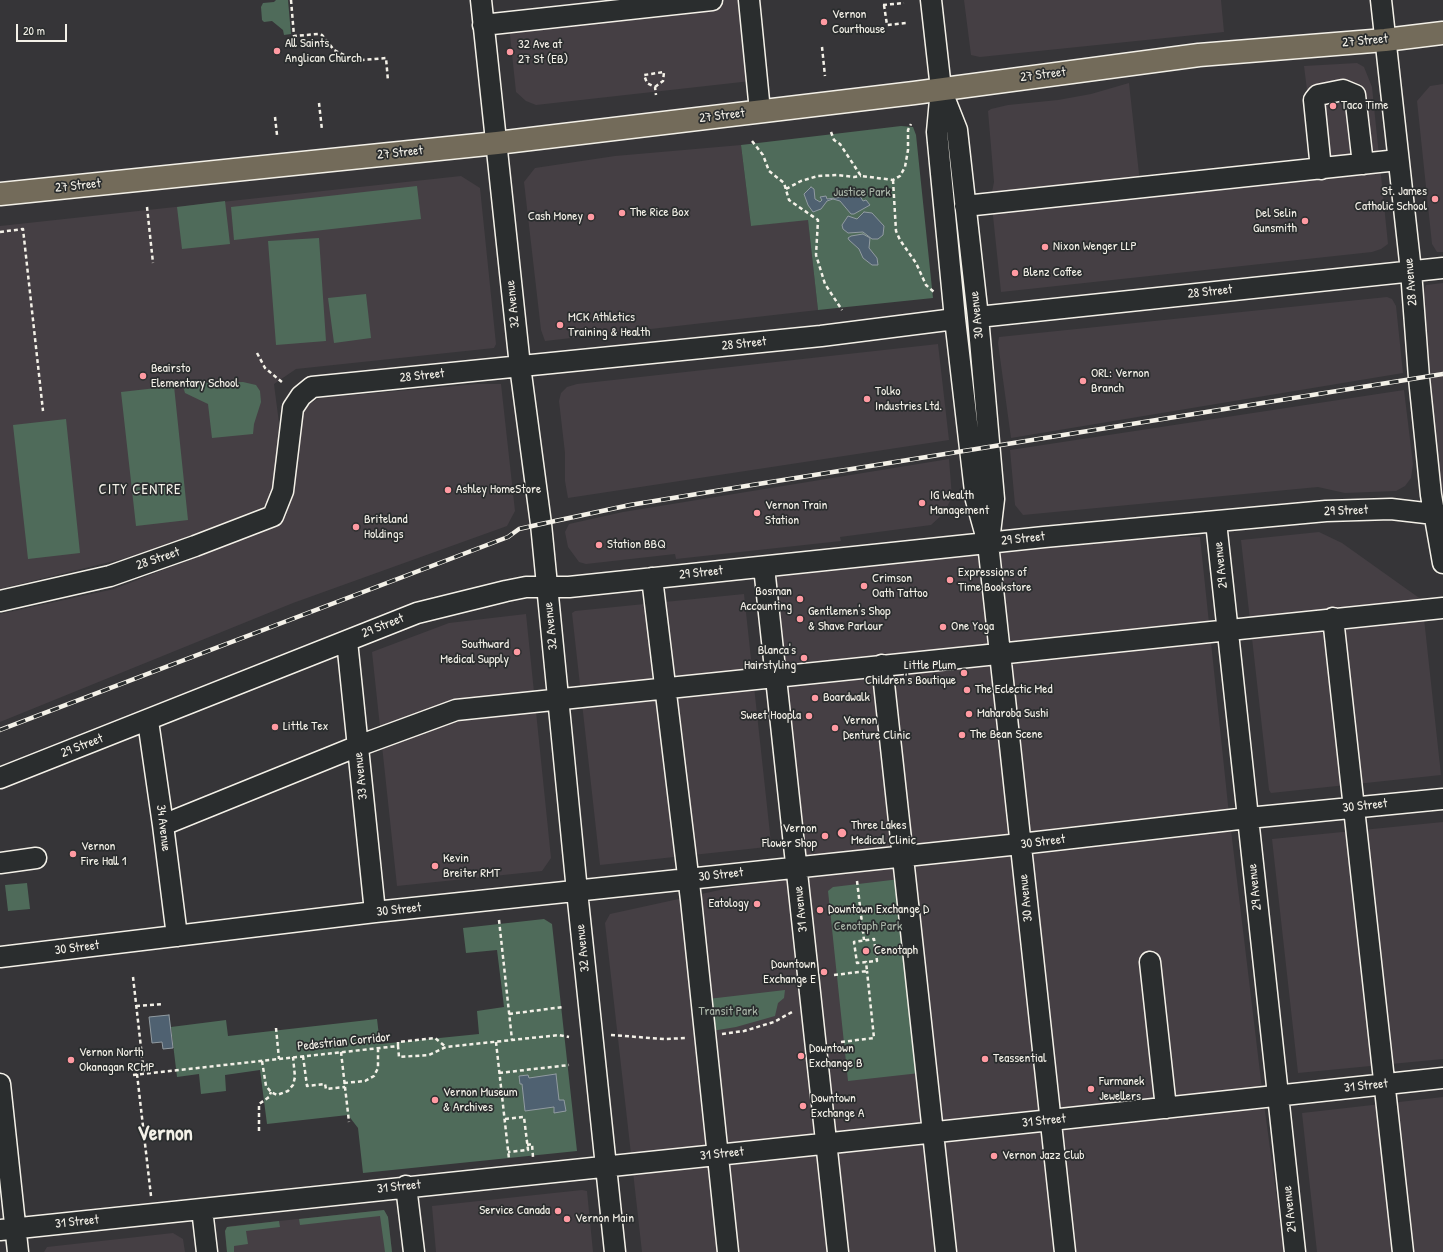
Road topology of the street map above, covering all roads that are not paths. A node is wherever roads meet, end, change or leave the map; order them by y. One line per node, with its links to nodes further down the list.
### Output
1 (481, 0): 6 (street, 32 Avenue)
2 (712, 0): 6 (street)
3 (749, 0): 10 (street)
4 (931, 0): 9 (street, 30 Avenue)
5 (1380, 0): 8 (street, 28 Avenue)
6 (483, 25): 11 (street, 32 Avenue)
7 (1443, 33): 8 (main road, 27 Street)
8 (1385, 40): 9 (main road, 27 Street); 12 (street, 28 Avenue)
9 (941, 89): 10 (main road, 27 Street); 16 (street, 30 Avenue); 20 (street, 30 Avenue)
10 (760, 111): 11 (main road, 27 Street)
11 (497, 143): 15 (main road, 27 Street); 21 (street, 32 Avenue)
12 (1398, 160): 13 (street); 18 (street, 28 Avenue)
13 (1363, 164): 14 (street); 14 (street)
14 (1321, 169): 16 (street)
15 (0, 194)
16 (965, 206): 19 (street, 30 Avenue)
17 (1443, 268): 18 (street, 28 Street)
18 (1411, 271): 19 (street, 28 Street); 23 (street, 28 Avenue)
19 (978, 317): 22 (street, 30 Avenue)
20 (955, 319): 21 (street, 28 Street); 26 (street, 30 Avenue)
21 (520, 366): 30 (street, 32 Avenue); 31 (street, 28 Street)
22 (994, 499): 25 (street); 26 (street, 30 Avenue)
23 (1438, 514): 24 (street, 29 Street); 27 (street, 28 Avenue)
24 (1216, 522): 25 (street, 29 Street); 34 (street, 29 Avenue)
25 (1044, 537): 26 (street, 29 Street)
26 (988, 543): 28 (street, 29 Street); 36 (street, 30 Avenue)
27 (1443, 563)
28 (764, 567): 29 (street, 29 Street); 38 (street, 31 Avenue)
29 (652, 578): 30 (street, 29 Street); 39 (street)
30 (547, 587): 35 (street, 29 Street); 40 (street, 32 Avenue)
31 (0, 601)
32 (1443, 608): 33 (street)
33 (1333, 618): 34 (street); 45 (street)
34 (1228, 630): 36 (street); 46 (street, 29 Avenue)
35 (347, 641): 41 (street, 29 Street); 42 (street, 33 Avenue)
36 (999, 652): 37 (street); 48 (street, 30 Avenue)
37 (882, 665): 38 (street); 49 (street)
38 (776, 676): 39 (street); 52 (street, 31 Avenue)
39 (665, 688): 40 (street); 53 (street)
40 (558, 700): 42 (street); 54 (street, 32 Avenue)
41 (148, 721): 43 (street, 29 Street); 47 (street, 34 Avenue)
42 (358, 746): 47 (street); 55 (street, 33 Avenue)
43 (0, 778)
44 (1443, 799): 45 (street, 30 Street)
45 (1355, 807): 46 (street, 30 Street); 61 (street)
46 (1248, 818): 48 (street, 30 Street); 62 (street, 29 Avenue)
47 (163, 825): 56 (street, 34 Avenue)
48 (1020, 844): 49 (street, 30 Street); 64 (street, 30 Avenue)
49 (904, 856): 52 (street, 30 Street); 65 (street)
50 (36, 858): 51 (street)
51 (0, 863)
52 (796, 868): 53 (street, 30 Street); 66 (street, 31 Avenue)
53 (688, 879): 54 (street, 30 Street); 67 (street)
54 (577, 891): 55 (street, 30 Street); 68 (street, 32 Avenue)
55 (375, 912): 56 (street, 30 Street)
56 (176, 936): 57 (street, 30 Street)
57 (0, 957)
58 (1150, 962): 63 (street)
59 (1443, 1078): 61 (street, 31 Street)
60 (0, 1084): 71 (street)
61 (1385, 1084): 62 (street, 31 Street); 81 (street)
62 (1278, 1096): 63 (street, 31 Street); 80 (street, 29 Avenue)
63 (1166, 1108): 64 (street, 31 Street)
64 (1051, 1120): 65 (street, 31 Street); 79 (street, 30 Avenue)
65 (933, 1132): 66 (street, 31 Street); 78 (street)
66 (826, 1144): 67 (street, 31 Street); 77 (street, 31 Avenue)
67 (718, 1154): 68 (street, 31 Street); 76 (street)
68 (606, 1166): 69 (street, 31 Street); 75 (street, 32 Avenue)
69 (406, 1186): 70 (street, 31 Street); 74 (street)
70 (202, 1209): 71 (street, 31 Street); 73 (street)
71 (8, 1229): 72 (street)
72 (18, 1252)
73 (207, 1252)
74 (414, 1252)
75 (615, 1252)
76 (728, 1252)
77 (838, 1252)
78 (946, 1252)
79 (1065, 1252)
80 (1295, 1252)
81 (1403, 1252)

